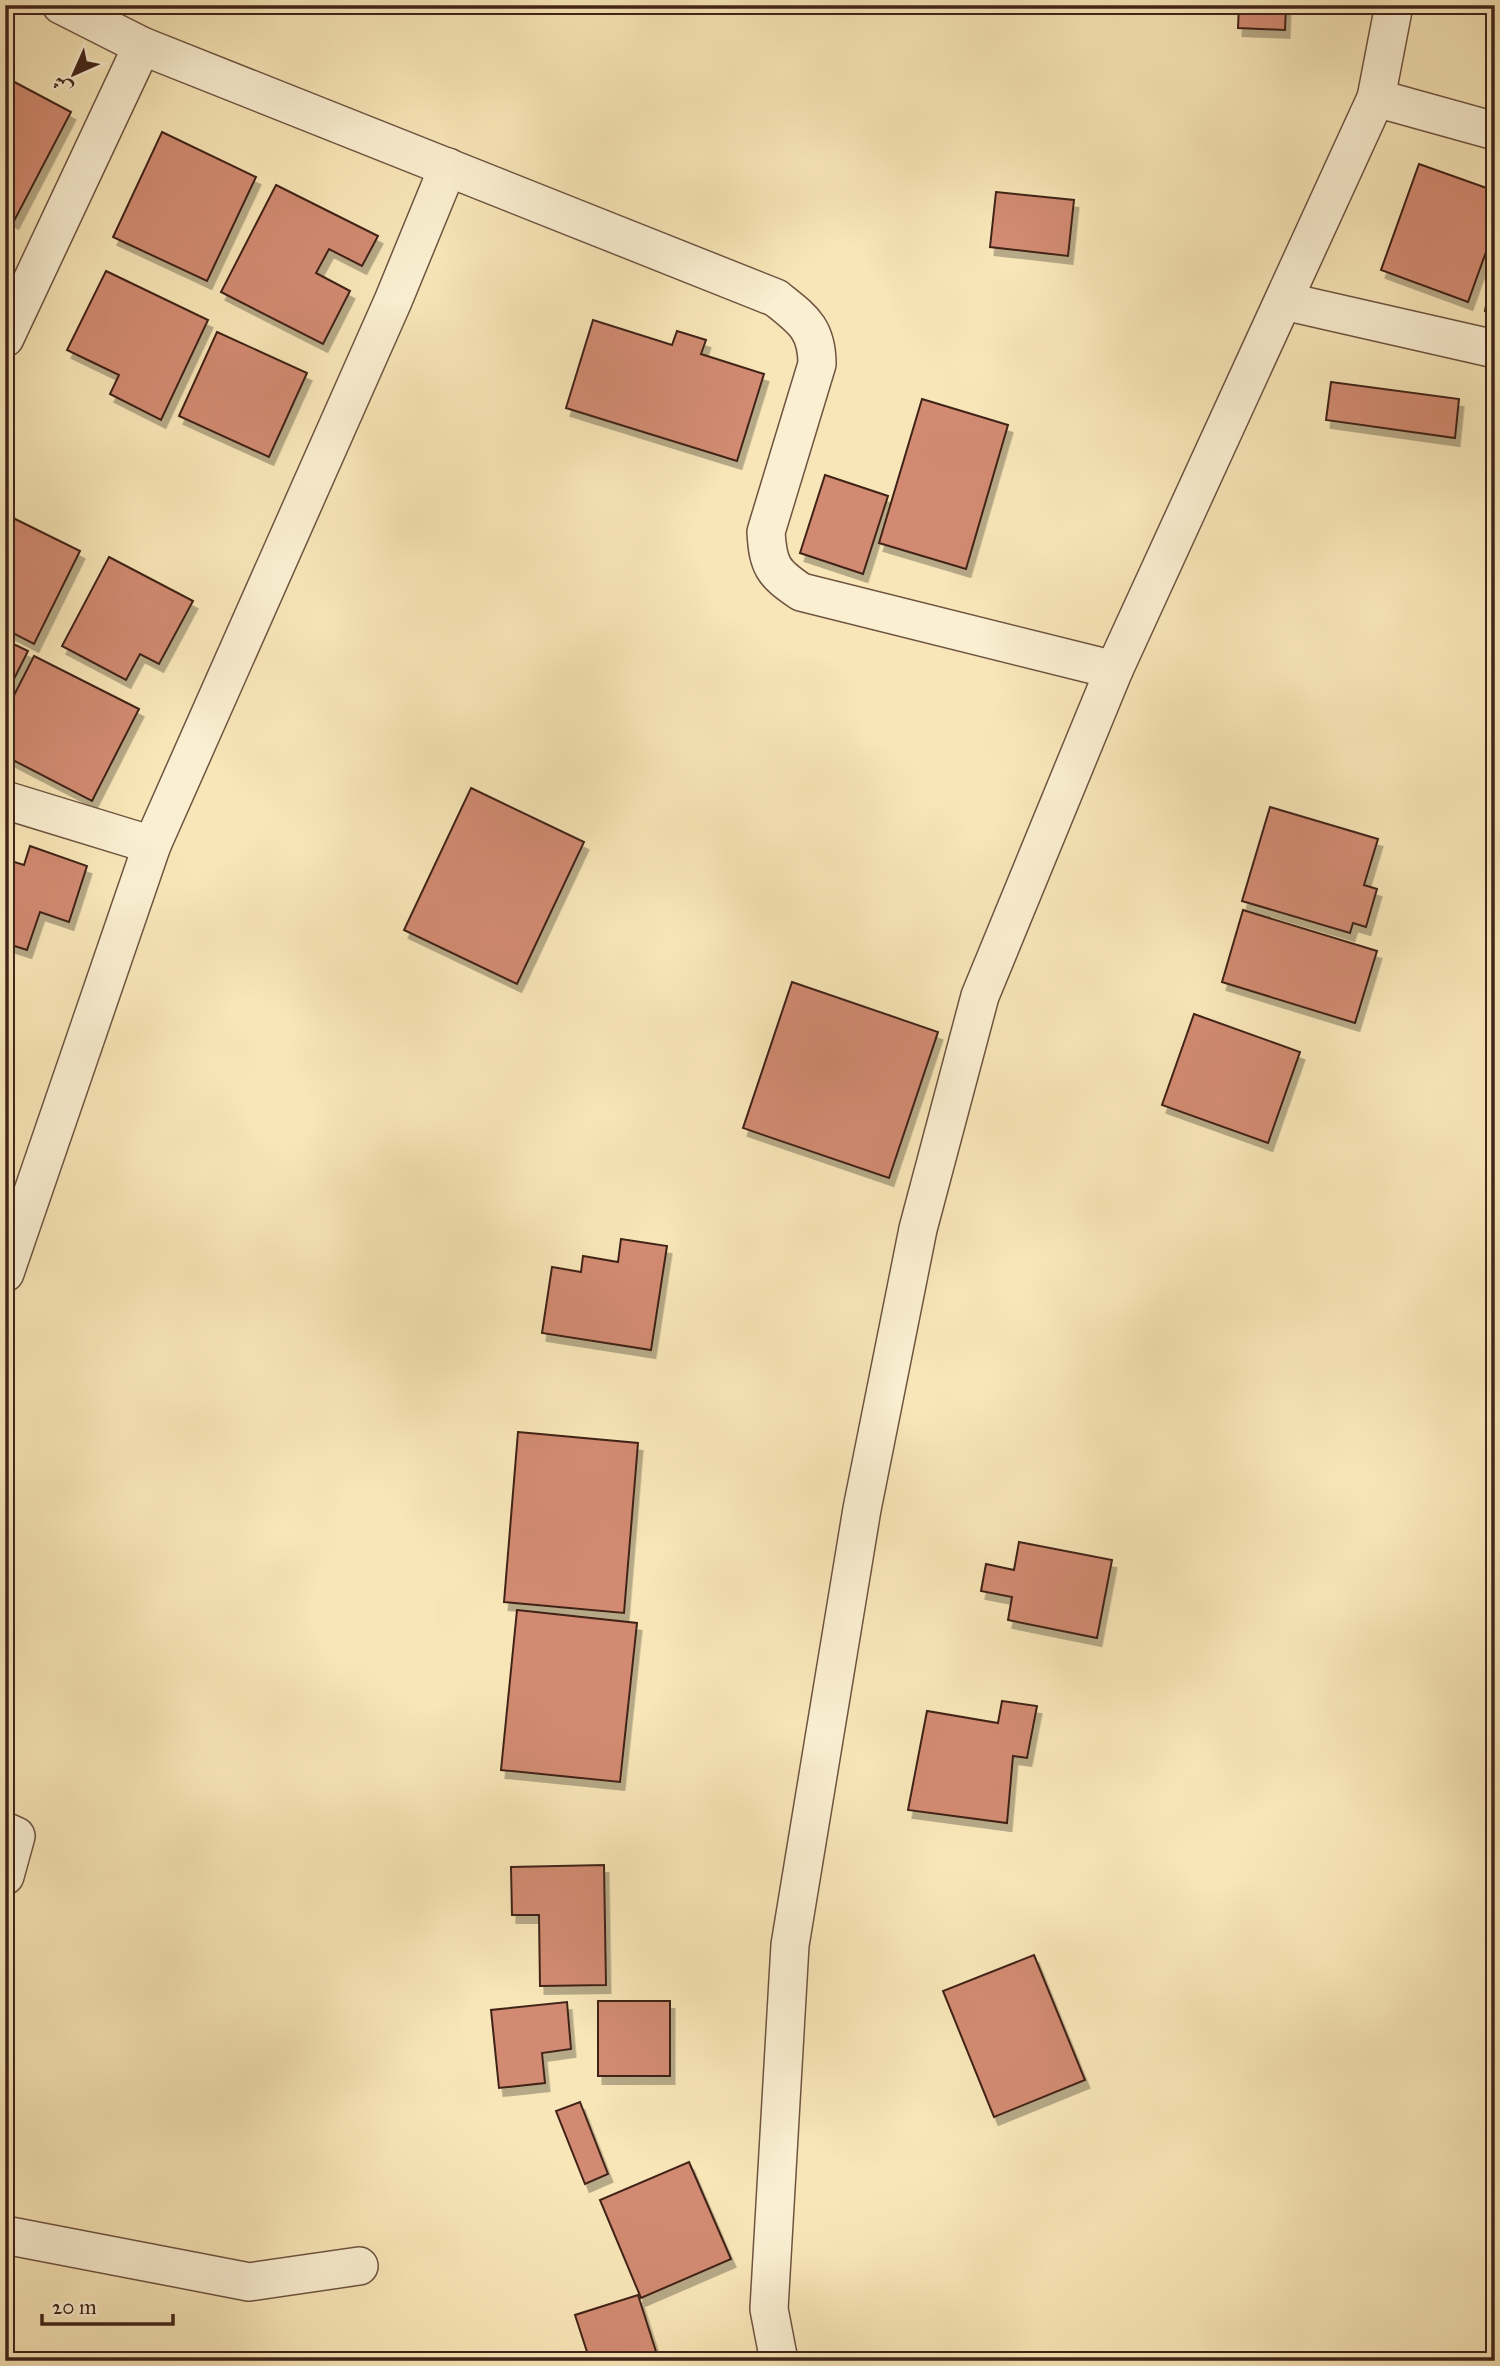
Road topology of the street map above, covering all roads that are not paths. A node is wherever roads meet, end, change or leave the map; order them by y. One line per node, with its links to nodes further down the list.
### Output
1 (61, 5): 3 (street)
2 (1394, 5): 4 (street)
3 (142, 46): 6 (street); 8 (street)
4 (1376, 98): 5 (street); 7 (street)
5 (1495, 131)
6 (448, 167): 10 (street); 12 (street)
7 (1284, 301): 9 (street); 10 (street)
8 (5, 338)
9 (1495, 349)
10 (1114, 670): 18 (street)
11 (5, 800): 12 (street)
12 (152, 845): 13 (street)
13 (5, 1273)
14 (5, 1831): 15 (street)
15 (5, 1876)
16 (5, 2235): 17 (street)
17 (359, 2266)
18 (779, 2361)

